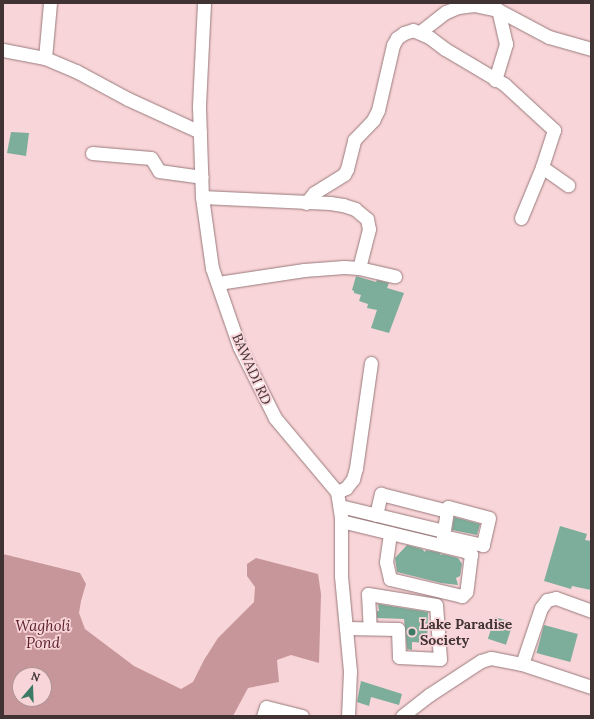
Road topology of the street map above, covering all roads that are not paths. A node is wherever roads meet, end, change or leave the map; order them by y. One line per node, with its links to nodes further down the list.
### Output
1 (50, 3): 7 (street)
2 (204, 3): 9 (street, BAWADI RD)
3 (498, 10): 4 (street); 5 (street); 8 (street)
4 (420, 32): 8 (street); 15 (street)
5 (591, 49)
6 (3, 50): 7 (street)
7 (44, 58): 9 (street)
8 (496, 79): 11 (street)
9 (200, 132): 12 (street, BAWADI RD)
10 (92, 153): 12 (street)
11 (542, 167): 13 (street); 16 (street)
12 (202, 177): 14 (street, BAWADI RD)
13 (568, 185)
14 (202, 197): 15 (street); 19 (street, BAWADI RD)
15 (306, 203): 17 (street)
16 (521, 218)
17 (359, 268): 18 (street); 19 (street)
18 (395, 276)
19 (218, 283): 21 (street, BAWADI RD)
20 (371, 363): 21 (street)
21 (337, 492): 22 (street, BAWADI RD)
22 (340, 506): 24 (street); 25 (street, BAWADI RD)
23 (447, 511): 24 (street); 26 (street); 26 (street)
24 (376, 515): 26 (street)
25 (341, 521): 27 (street); 29 (street, BAWADI RD)
26 (443, 531)
27 (390, 533): 27 (street)
28 (591, 611): 31 (street)
29 (346, 628): 30 (street); 35 (street, BAWADI RD)
30 (370, 628): 30 (street)
31 (522, 664): 32 (street); 36 (street)
32 (591, 687)
33 (263, 716): 34 (street)
34 (302, 716)
35 (348, 716)
36 (402, 716)

